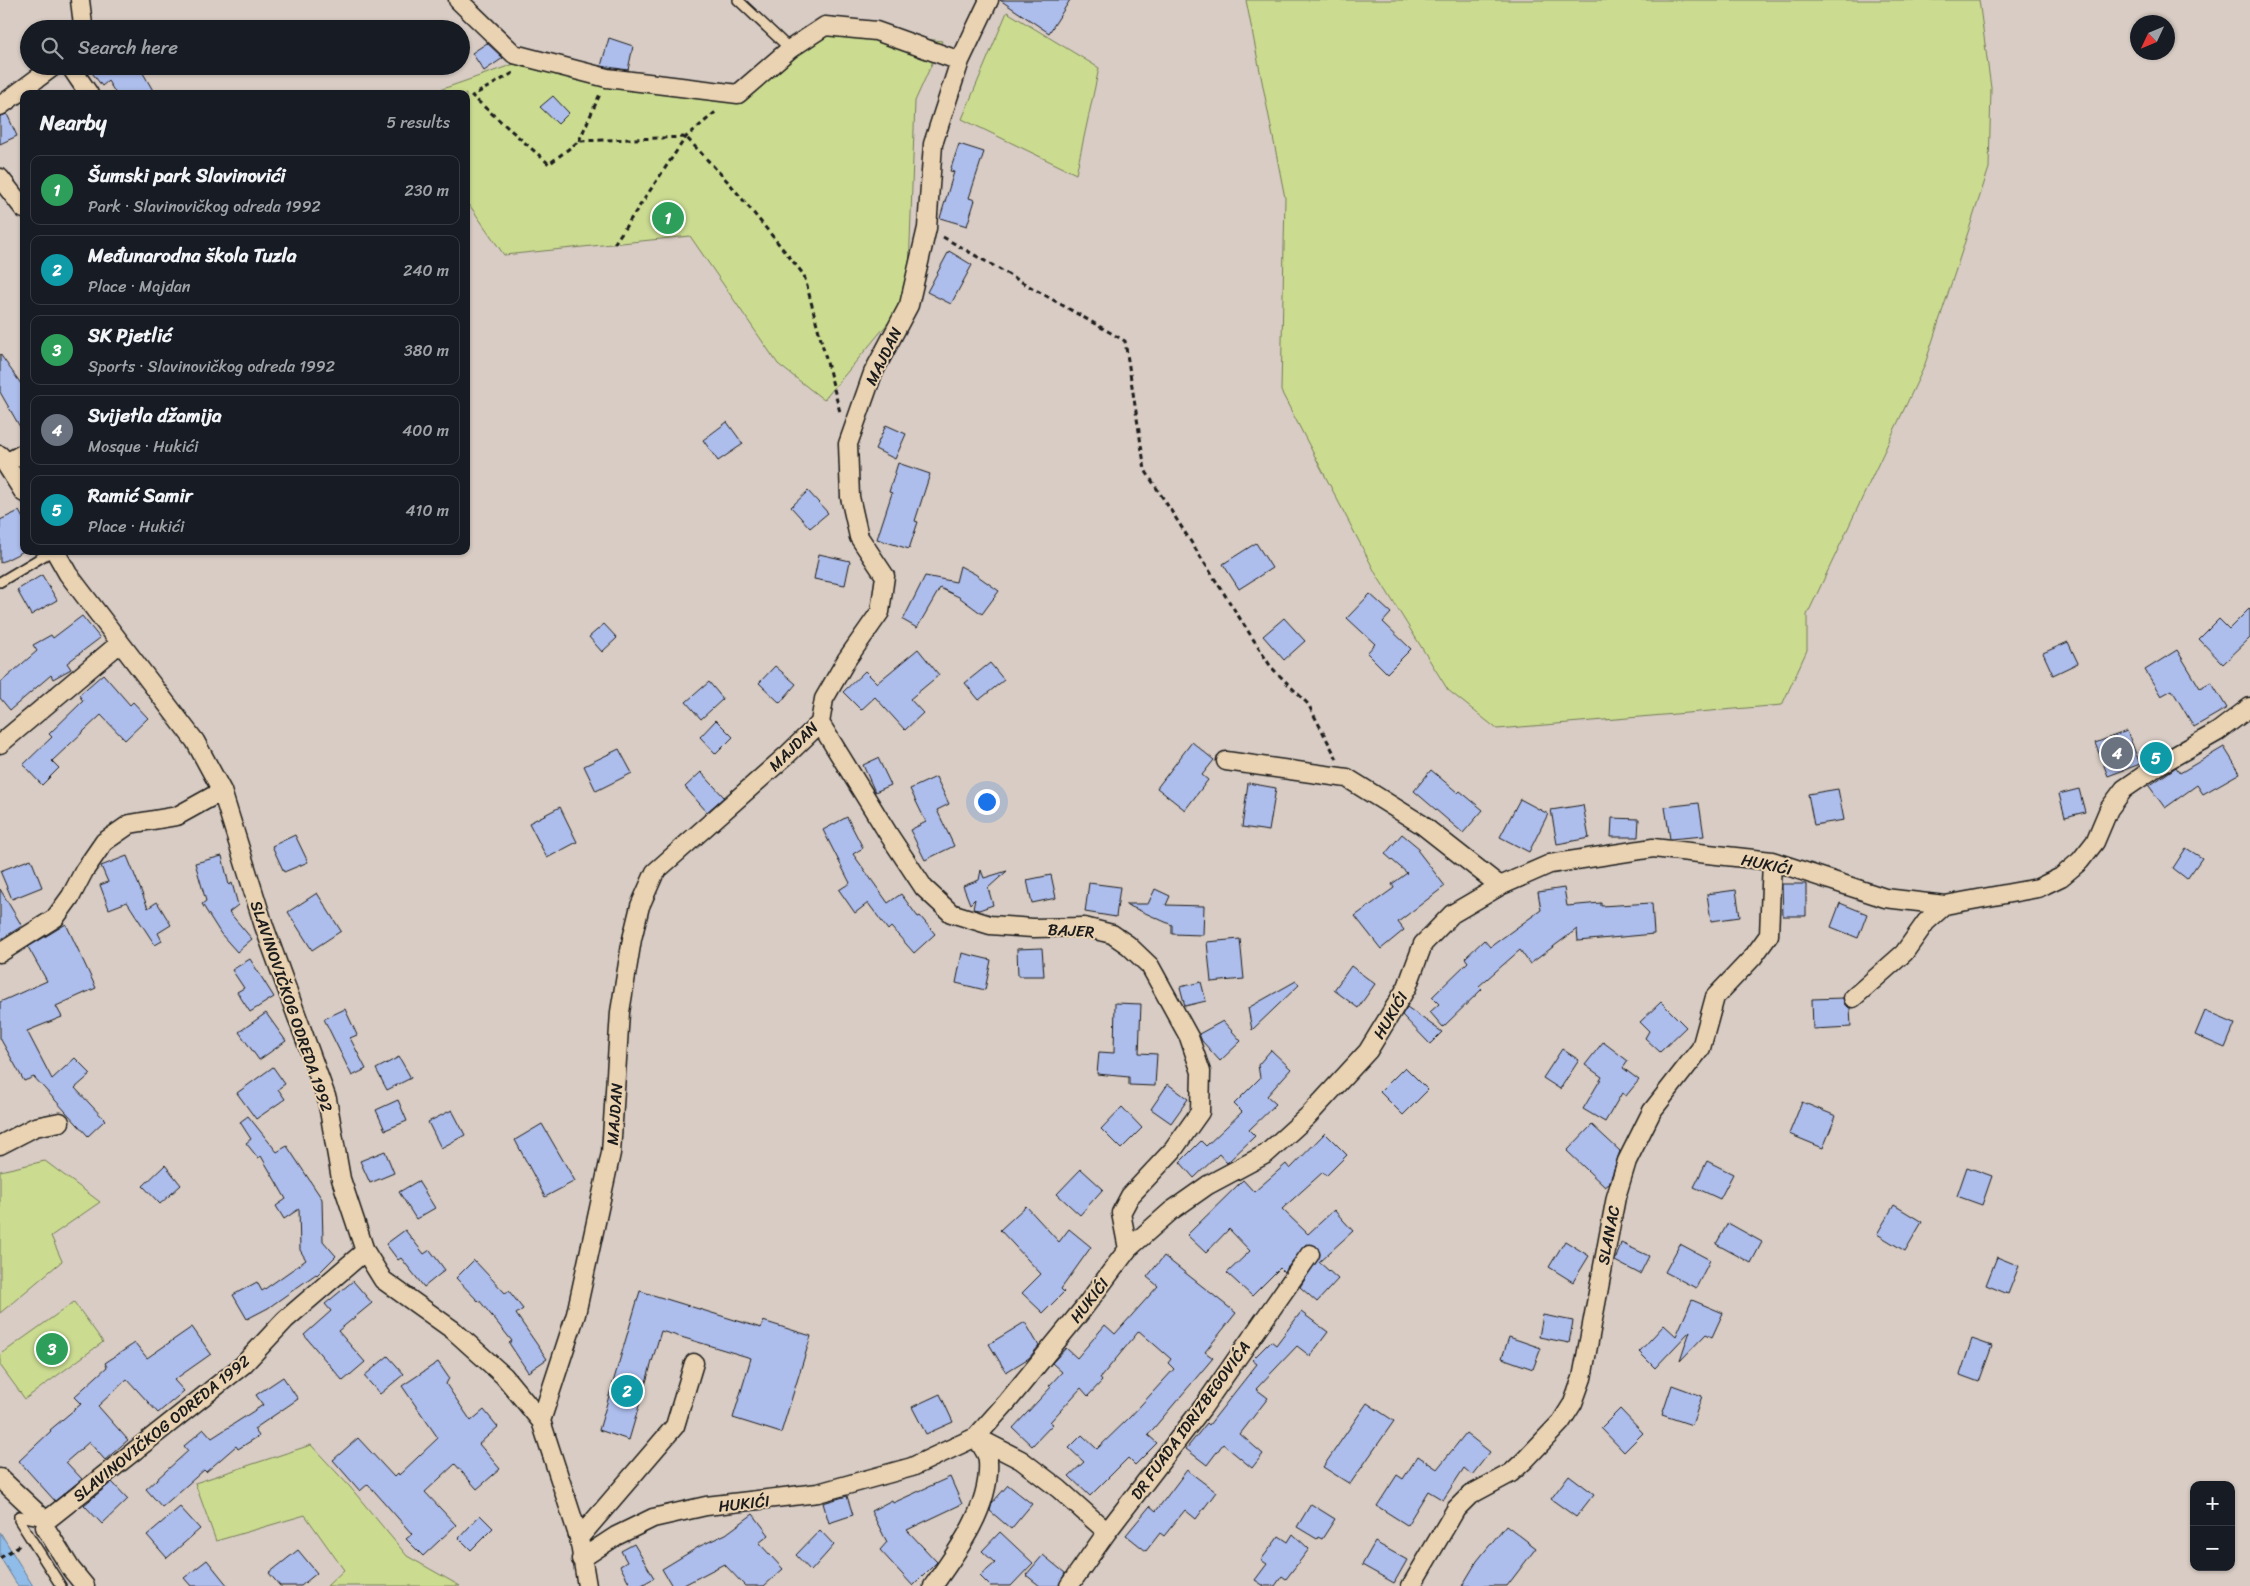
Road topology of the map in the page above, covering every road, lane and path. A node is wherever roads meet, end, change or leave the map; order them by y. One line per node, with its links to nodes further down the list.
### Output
1 (80, 0): 5 (street)
2 (458, 0): 7 (street)
3 (738, 0): 6 (lane)
4 (989, 0): 8 (street, MAJDAN)
5 (82, 20)
6 (790, 48): 8 (street); 15 (street)
7 (538, 59): 11 (street); 18 (path)
8 (960, 61): 21 (street, MAJDAN)
9 (42, 75): 12 (street)
10 (76, 75): 13 (street)
11 (607, 78): 15 (street); 18 (path)
12 (22, 90)
13 (86, 90)
14 (20, 91): 16 (street)
15 (738, 94): 17 (path)
16 (0, 106)
17 (686, 137): 18 (path); 22 (path); 23 (path)
18 (579, 141)
19 (0, 178): 20 (street)
20 (20, 204)
21 (927, 228): 32 (street, MAJDAN); 35 (path)
22 (614, 244)
23 (841, 416)
24 (20, 454): 25 (street)
25 (3, 459): 26 (street)
26 (20, 487)
27 (47, 555): 29 (lane)
28 (56, 555): 30 (street, SLAVINOVIČKOG ODREDA 1992)
29 (0, 582)
30 (120, 643): 33 (street); 36 (street, SLAVINOVIČKOG ODREDA 1992)
31 (2250, 707): 39 (street, HUKIĆI)
32 (820, 723): 44 (street, BAJER); 48 (street, MAJDAN)
33 (0, 744)
34 (1226, 760): 35 (street)
35 (1348, 778): 38 (street)
36 (222, 791): 40 (street); 45 (street, SLAVINOVIČKOG ODREDA 1992)
37 (1772, 861): 38 (street, HUKIĆI); 39 (street, HUKIĆI); 62 (street, SLANAC)
38 (1500, 886): 44 (street, HUKIĆI)
39 (1945, 905): 41 (street)
40 (0, 953)
41 (1853, 998)
42 (60, 1122): 43 (street)
43 (0, 1145)
44 (1128, 1249): 49 (street, HUKIĆI)
45 (365, 1251): 48 (street, SLAVINOVIČKOG ODREDA 1992); 51 (street, SLAVINOVIČKOG ODREDA 1992)
46 (1310, 1254): 52 (street, DR FUADA IDRIZBEGOVIĆA)
47 (694, 1363): 53 (street)
48 (541, 1421): 53 (street, SLAVINOVIČKOG ODREDA 1992)
49 (976, 1437): 52 (street); 56 (street, HUKIĆI); 60 (street)
50 (0, 1478): 51 (street)
51 (46, 1521): 57 (lane); 58 (street)
52 (1107, 1532): 61 (street, DR FUADA IDRIZBEGOVIĆA)
53 (579, 1538): 56 (street, SLAVINOVIČKOG ODREDA 1992)
54 (20, 1545): 55 (path)
55 (0, 1558)
56 (581, 1559): 59 (street)
57 (61, 1586)
58 (85, 1586)
59 (587, 1586)
60 (933, 1586)
61 (1069, 1586)
62 (1411, 1586)

